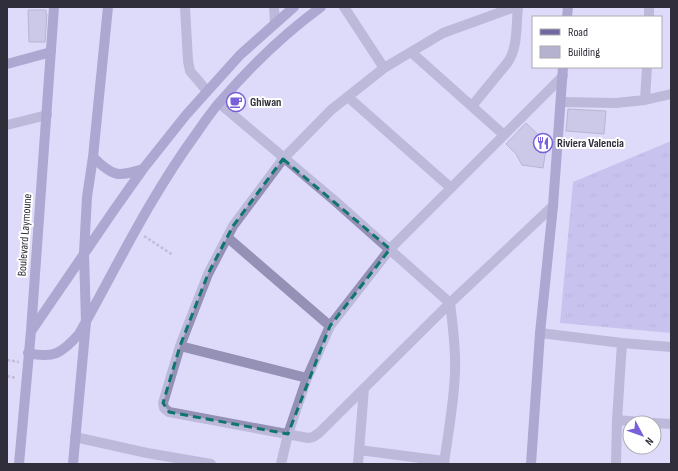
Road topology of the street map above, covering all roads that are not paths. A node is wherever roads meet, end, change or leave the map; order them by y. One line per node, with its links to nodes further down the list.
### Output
1 (54, 7): 10 (main road, Boulevard Laymoune)
2 (108, 7): 26 (main road)
3 (185, 7): 16 (street)
4 (274, 7): 9 (street)
5 (294, 7): 9 (main road)
6 (321, 7): 21 (main road)
7 (344, 7): 13 (street)
8 (517, 7): 11 (street); 22 (street)
9 (276, 23): 16 (main road)
10 (51, 52): 12 (main road); 23 (main road, Boulevard Laymoune)
11 (411, 52): 13 (street); 22 (street)
12 (7, 64)
13 (384, 68): 18 (street)
14 (647, 68): 19 (street)
15 (563, 72): 20 (main road); 25 (street)
16 (207, 92): 28 (main road)
17 (671, 94): 19 (street)
18 (348, 96): 27 (street); 29 (street)
19 (645, 100): 20 (street)
20 (561, 102): 30 (main road)
21 (219, 103): 27 (street); 35 (main road)
22 (472, 106): 25 (street)
23 (47, 115): 24 (street); 37 (main road, Boulevard Laymoune)
24 (7, 125)
25 (504, 135): 29 (street)
26 (93, 157): 28 (main road); 33 (main road)
27 (284, 159): 31 (street); 32 (street)
28 (143, 169): 33 (main road)
29 (451, 188): 32 (street)
30 (553, 206): 34 (street); 38 (main road)
31 (227, 237): 36 (street); 40 (street)
32 (390, 249): 34 (street); 36 (street)
33 (84, 253): 35 (main road); 37 (main road)
34 (450, 304): 44 (street); 51 (street)
35 (86, 322): 42 (main road); 48 (main road)
36 (330, 326): 43 (street)
37 (31, 332): 42 (main road, Boulevard Laymoune)
38 (540, 333): 39 (street); 58 (main road)
39 (622, 343): 41 (street); 45 (street)
40 (180, 346): 43 (street); 47 (street)
41 (671, 347)
42 (28, 353): 52 (main road, Boulevard Laymoune)
43 (307, 378): 47 (street)
44 (364, 388): 47 (street); 49 (street)
45 (617, 420): 46 (street); 59 (street)
46 (622, 420)
47 (288, 434): 56 (street)
48 (75, 437): 50 (street); 53 (main road)
49 (359, 450): 51 (street); 57 (street)
50 (146, 453): 54 (street); 55 (street)
51 (444, 463)
52 (19, 464)
53 (73, 464)
54 (145, 464)
55 (211, 464)
56 (281, 464)
57 (358, 464)
58 (531, 464)
59 (616, 464)

